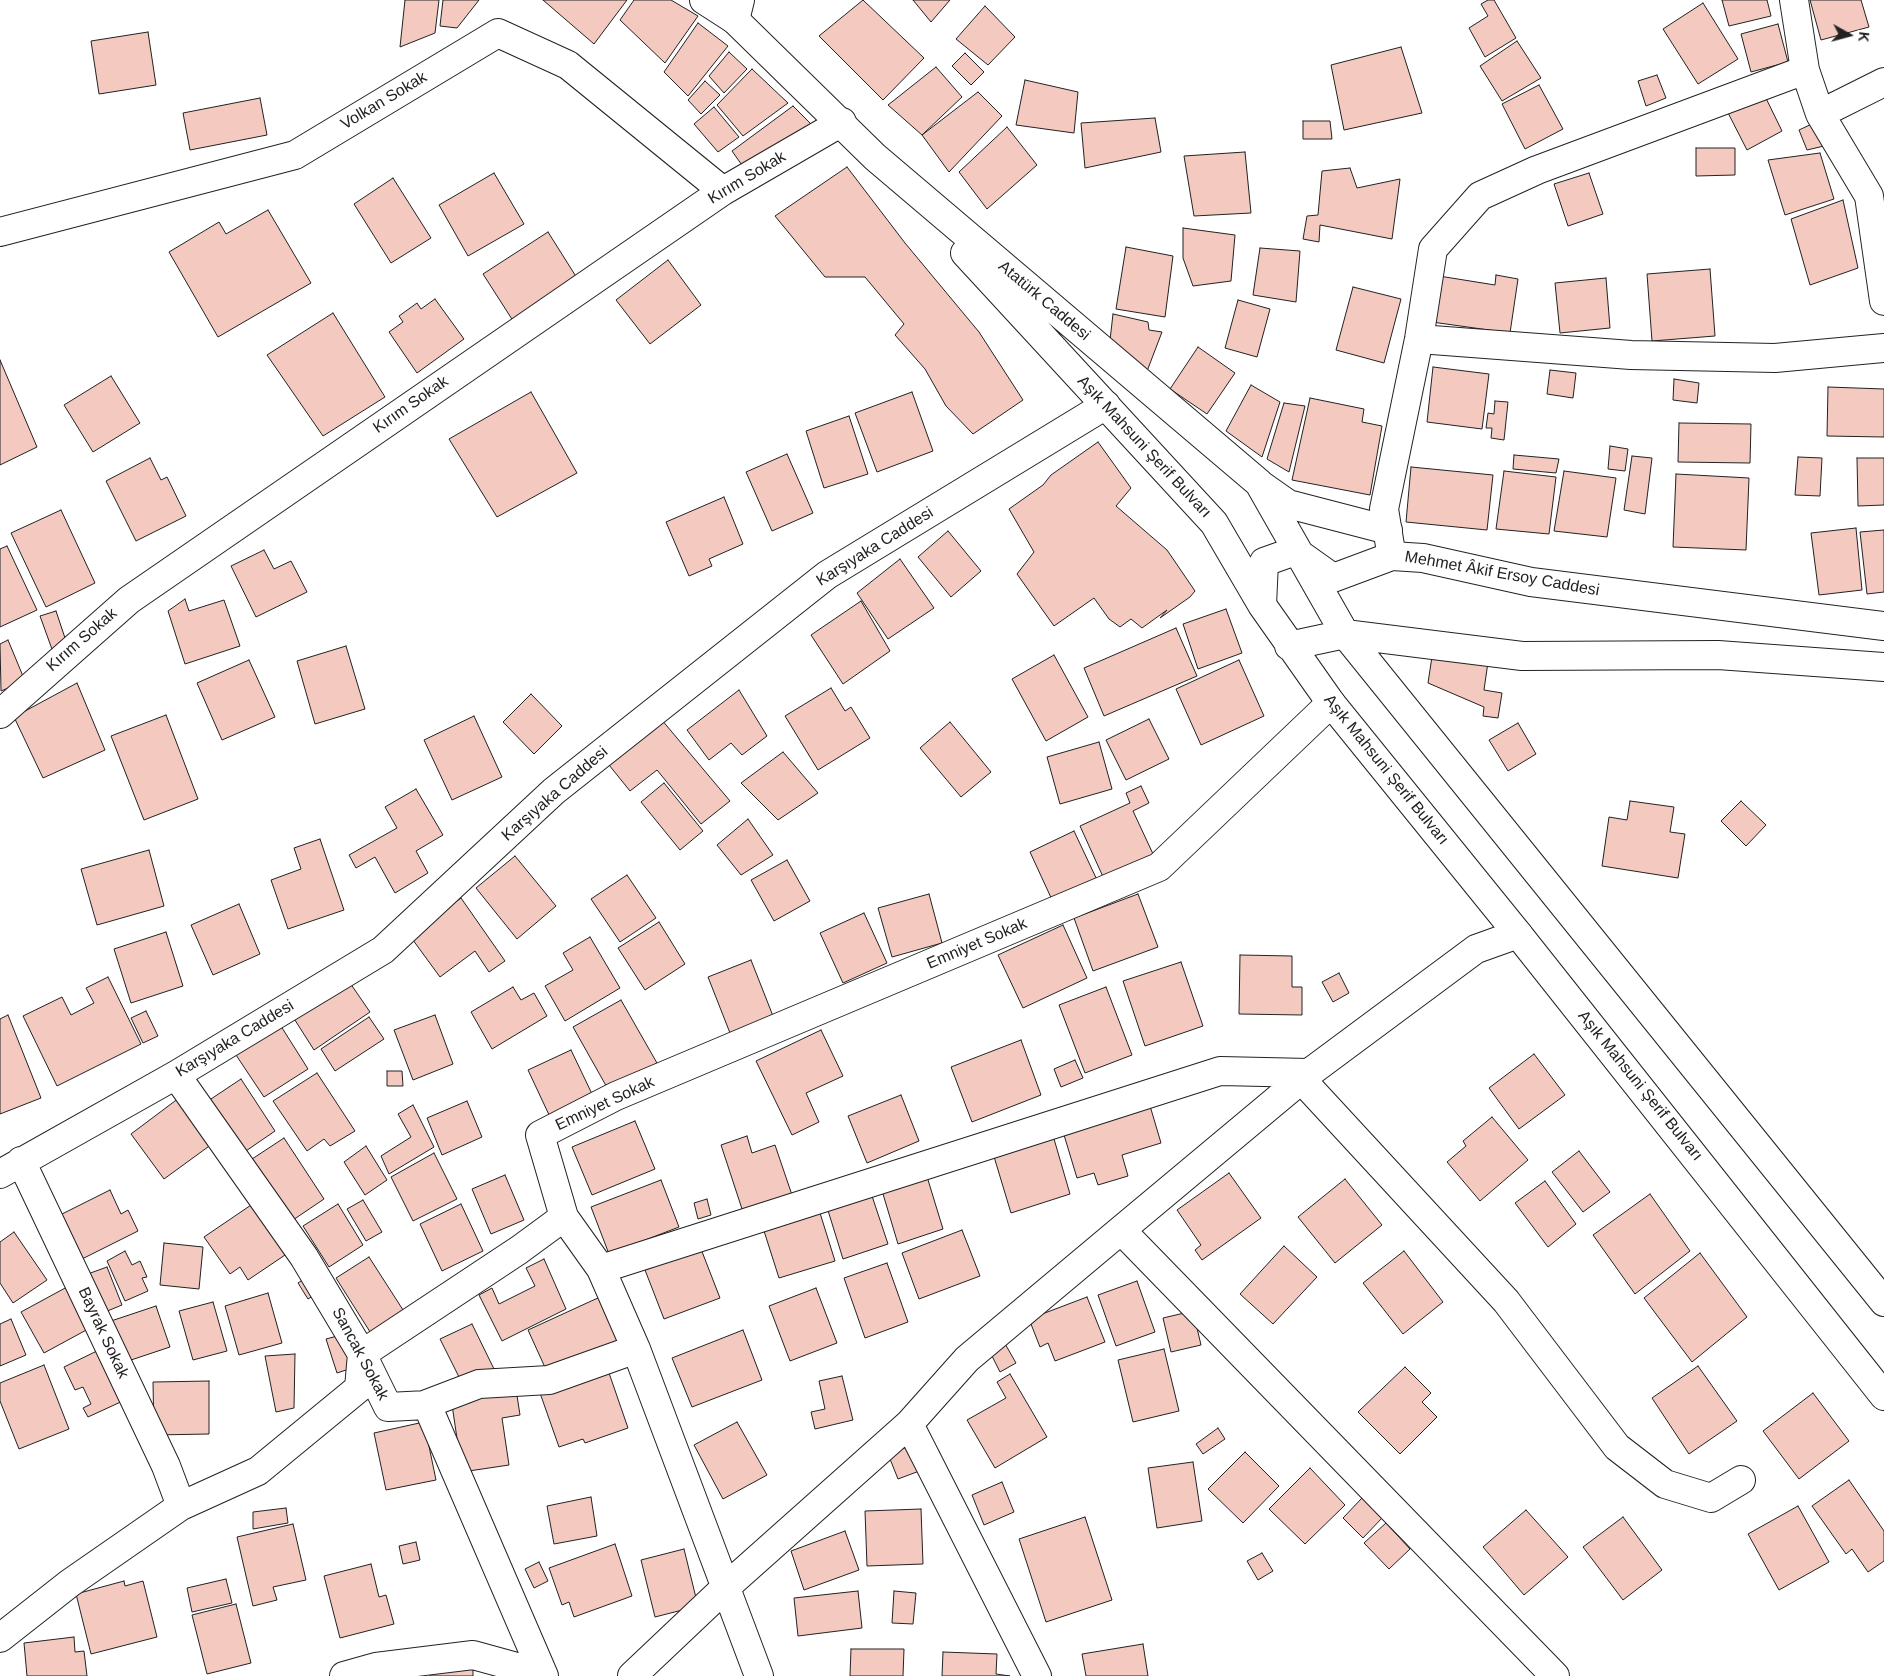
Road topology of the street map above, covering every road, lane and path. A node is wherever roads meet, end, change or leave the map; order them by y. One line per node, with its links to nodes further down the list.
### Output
1 (704, 0): 3 (street, Atatürk Caddesi)
2 (1794, 0): 4 (street)
3 (737, 10): 7 (street, Atatürk Caddesi)
4 (1805, 70): 6 (street); 12 (street)
5 (1884, 82): 6 (street)
6 (1820, 114): 11 (street)
7 (842, 122): 8 (street, Atatürk Caddesi); 9 (street, Kırım Sokak)
8 (875, 157): 14 (street, Aşık Mahsuni Şerif Bulvarı); 15 (street, Atatürk Caddesi)
9 (722, 191): 10 (street, Volkan Sokak); 24 (street, Kırım Sokak)
10 (0, 232)
11 (1883, 288)
12 (1419, 339): 13 (street); 16 (street)
13 (1884, 348)
14 (1106, 405): 18 (street, Aşık Mahsuni Şerif Bulvarı); 26 (street, Karşıyaka Caddesi)
15 (1258, 483): 16 (street); 17 (street, Atatürk Caddesi)
16 (1390, 543): 17 (street, Mehmet Âkif Ersoy Caddesi); 19 (street, Mehmet Âkif Ersoy Caddesi)
17 (1295, 551): 18 (street); 20 (street, Atatürk Caddesi)
18 (1262, 605): 21 (street, Aşık Mahsuni Şerif Bulvarı)
19 (1884, 626)
20 (1345, 634): 21 (street); 22 (street); 32 (street)
21 (1289, 646): 23 (street, Aşık Mahsuni Şerif Bulvarı)
22 (1884, 667)
23 (1331, 703): 25 (street, Aşık Mahsuni Şerif Bulvarı); 29 (street, Emniyet Sokak)
24 (0, 714)
25 (1518, 934): 27 (street); 35 (street, Aşık Mahsuni Şerif Bulvarı)
26 (176, 1075): 28 (street, Karşıyaka Caddesi); 34 (street, Sancak Sokak)
27 (1305, 1076): 30 (street); 31 (street); 38 (street)
28 (11, 1168): 39 (street, Bayrak Sokak)
29 (564, 1217): 31 (street, Emniyet Sokak); 34 (street)
30 (1121, 1230): 37 (street); 47 (street)
31 (601, 1269): 33 (street, Emniyet Sokak)
32 (1884, 1302)
33 (636, 1349): 36 (street); 40 (street, Emniyet Sokak)
34 (362, 1354): 36 (street, Sancak Sokak); 39 (street)
35 (1884, 1396)
36 (424, 1404): 42 (street)
37 (909, 1424): 40 (street); 46 (street)
38 (1741, 1480)
39 (182, 1506): 41 (street)
40 (726, 1587): 44 (street); 45 (street, Emniyet Sokak)
41 (0, 1638)
42 (543, 1675): 43 (street)
43 (344, 1676)
44 (632, 1676)
45 (760, 1676)
46 (1037, 1676)
47 (1555, 1676)

